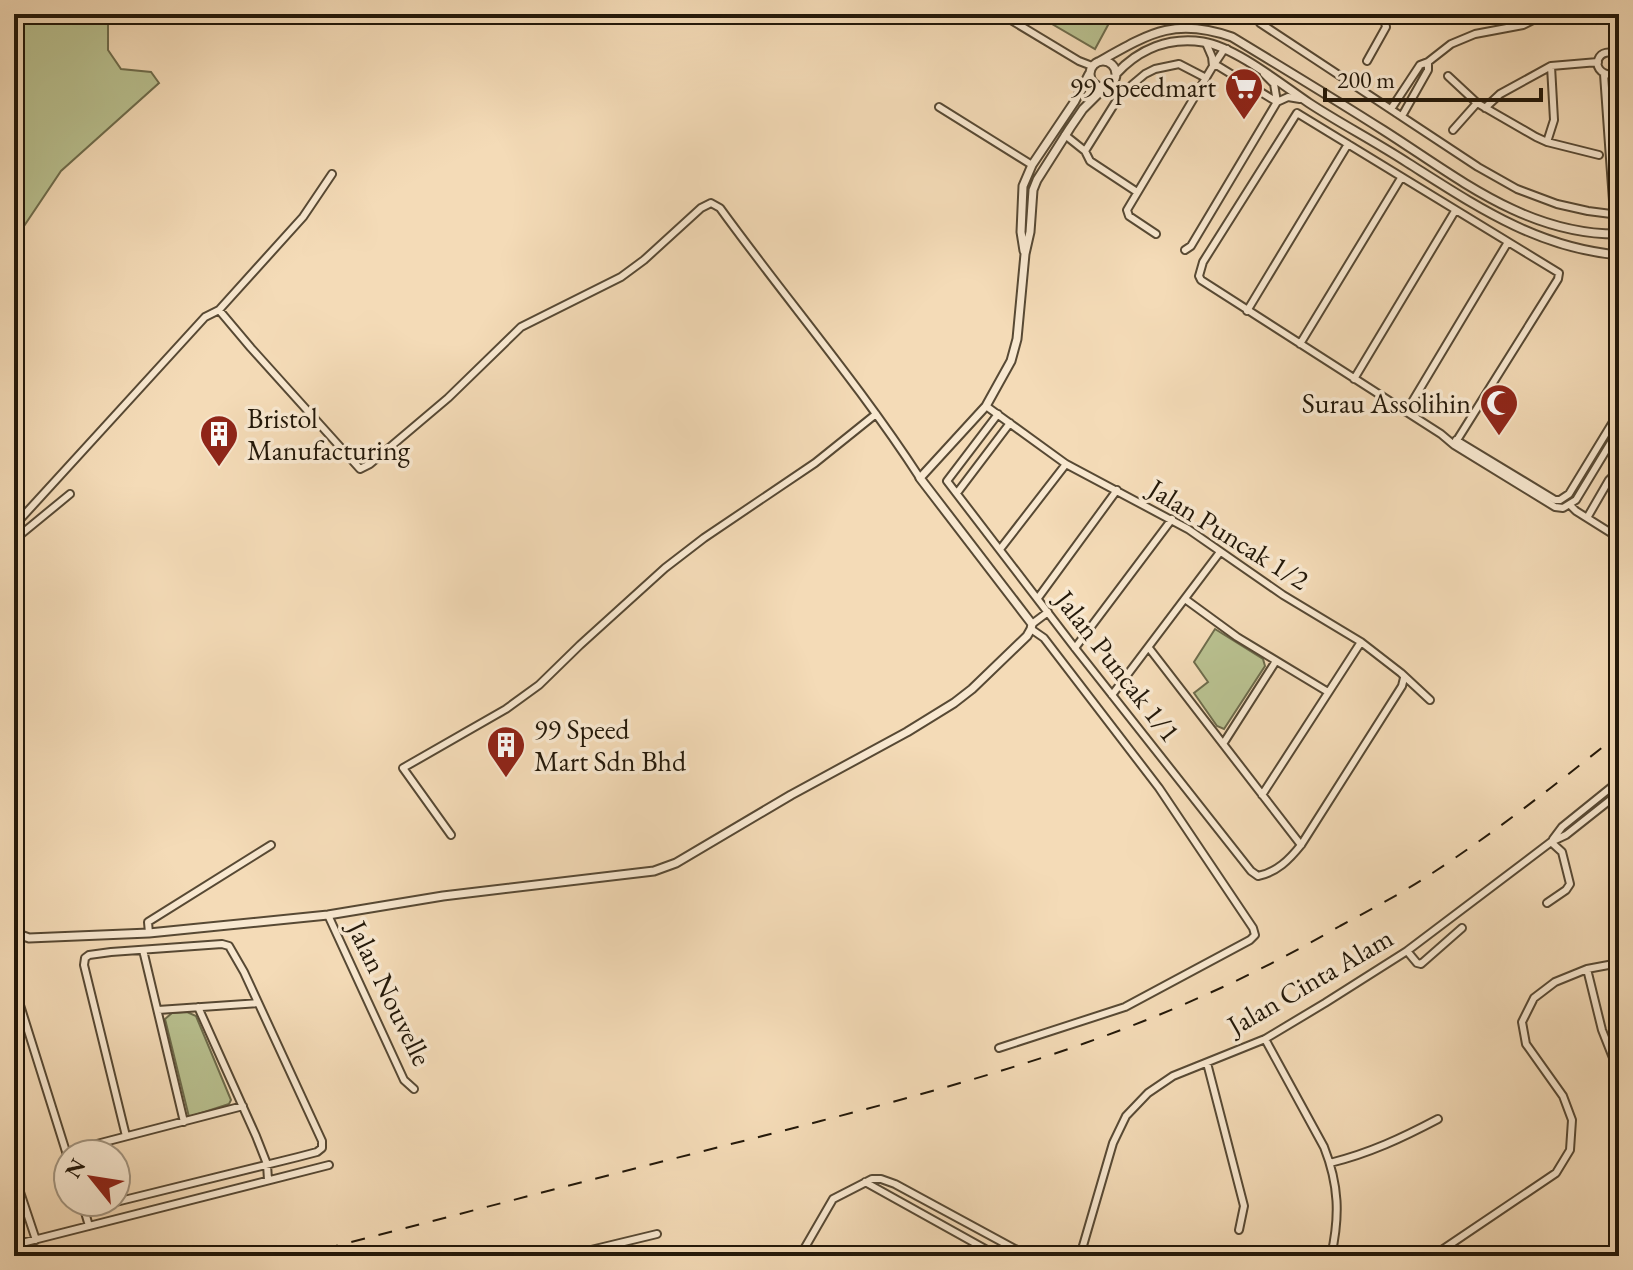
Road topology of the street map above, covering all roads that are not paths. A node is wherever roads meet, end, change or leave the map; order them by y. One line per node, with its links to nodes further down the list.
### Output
1 (1001, 14): 13 (street)
2 (1254, 14): 26 (street)
3 (1383, 14): 8 (street)
4 (1545, 14): 9 (street)
5 (1206, 42): 6 (street); 11 (street); 16 (street)
6 (1227, 49): 11 (street); 14 (street)
7 (1619, 57): 10 (street)
8 (1367, 61)
9 (1428, 62): 26 (street); 28 (street)
10 (1598, 62): 12 (street); 17 (street)
11 (1213, 66): 19 (street); 22 (street)
12 (1551, 66): 25 (street); 31 (street)
13 (1094, 67): 16 (street); 20 (street); 37 (street); 44 (street)
14 (1258, 69): 22 (street); 27 (street)
15 (1617, 72): 17 (street); 21 (street)
16 (1116, 74): 20 (street)
17 (1604, 74): 42 (street)
18 (1448, 76): 23 (street)
19 (1206, 78): 35 (street); 40 (street)
20 (1105, 87): 30 (street)
21 (1619, 92)
22 (1277, 102): 27 (street); 46 (street)
23 (1477, 103): 25 (street); 29 (street)
24 (939, 107): 37 (street)
25 (1485, 108): 31 (street)
26 (1391, 109): 28 (street)
27 (1320, 110): 48 (street)
28 (1402, 116): 42 (street)
29 (1453, 130)
30 (1067, 132): 33 (street); 34 (street); 37 (street)
31 (1547, 142): 36 (street)
32 (1348, 144): 39 (street); 50 (street); 50 (street)
33 (1058, 146): 34 (street); 47 (street)
34 (1076, 146): 35 (street)
35 (1085, 151): 40 (street)
36 (1599, 155)
37 (1032, 165): 47 (street)
38 (332, 174): 49 (street)
39 (1401, 178): 41 (street); 51 (street)
40 (1137, 192): 43 (street)
41 (1455, 211): 45 (street); 52 (street)
42 (1617, 215)
43 (1156, 234)
44 (1619, 234)
45 (1508, 242): 54 (street); 61 (street)
46 (1185, 250)
47 (1025, 254): 53 (street)
48 (1619, 255)
49 (219, 310): 56 (street); 74 (street)
50 (1247, 311): 51 (street)
51 (1300, 344): 52 (street)
52 (1354, 379): 54 (street)
53 (986, 406): 57 (street, Jalan Puncak 1/2); 66 (street)
54 (1406, 412): 61 (street)
55 (1619, 412): 59 (street)
56 (876, 414): 66 (street); 96 (street)
57 (998, 414): 58 (street, Jalan Puncak 1/2); 69 (street, Jalan Puncak 1/1)
58 (1010, 423): 65 (street, Jalan Puncak 1/2); 69 (street)
59 (1608, 429): 62 (street); 63 (street)
60 (1619, 429): 62 (street)
61 (1456, 443): 63 (street); 71 (street)
62 (1610, 444): 63 (street); 64 (street); 71 (street)
63 (1598, 447)
64 (1619, 449)
65 (1066, 464): 68 (street, Jalan Puncak 1/2); 77 (street)
66 (920, 478): 82 (street)
67 (1619, 479): 72 (street)
68 (1117, 490): 73 (street, Jalan Puncak 1/2); 79 (street)
69 (957, 493): 77 (street, Jalan Puncak 1/1)
70 (70, 494): 76 (street)
71 (1570, 505): 72 (street)
72 (1587, 518): 75 (street)
73 (1172, 519): 78 (street, Jalan Puncak 1/2); 84 (street)
74 (14, 526)
75 (1619, 538)
76 (14, 540)
77 (1001, 548): 79 (street, Jalan Puncak 1/1)
78 (1220, 552): 80 (street); 83 (street, Jalan Puncak 1/2)
79 (1038, 598): 81 (street, Jalan Puncak 1/1)
80 (1185, 599): 85 (street); 86 (street)
81 (1048, 612): 82 (street); 84 (street, Jalan Puncak 1/1)
82 (1032, 626): 101 (street); 115 (street)
83 (1361, 642): 87 (street, Jalan Puncak 1/2); 88 (street)
84 (1075, 648): 89 (street, Jalan Puncak 1/1)
85 (1149, 648): 89 (street); 91 (street)
86 (1276, 661): 88 (street); 91 (street)
87 (1404, 678): 90 (street, Jalan Puncak 1/2); 99 (street)
88 (1328, 692): 94 (street)
89 (1112, 695): 99 (street, Jalan Puncak 1/1)
90 (1430, 700)
91 (1223, 744): 94 (street)
92 (1619, 781): 93 (street, Jalan Cinta Alam)
93 (1609, 789): 95 (street); 97 (street, Jalan Cinta Alam)
94 (1262, 795): 99 (street)
95 (1618, 797): 97 (street, Jalan Cinta Alam)
96 (451, 835)
97 (1551, 842): 100 (street); 106 (street, Jalan Cinta Alam)
98 (271, 845): 104 (street)
99 (1301, 845)
100 (1547, 903)
101 (328, 915): 104 (street); 118 (street, Jalan Nouvelle)
102 (1462, 928): 106 (street)
103 (14, 930): 104 (street)
104 (149, 933)
105 (143, 950): 111 (street); 113 (street); 122 (street)
106 (1407, 951): 114 (street, Jalan Cinta Alam)
107 (1619, 963): 108 (street)
108 (1587, 969): 117 (street); 146 (street)
109 (14, 986): 110 (street)
110 (16, 998): 123 (street)
111 (258, 1003): 112 (street); 126 (street)
112 (198, 1007): 113 (street); 119 (street)
113 (158, 1010): 121 (street)
114 (1265, 1039): 116 (street, Jalan Cinta Alam); 125 (street)
115 (999, 1048)
116 (1207, 1063): 136 (street); 144 (street, Jalan Cinta Alam)
117 (1619, 1073)
118 (414, 1089)
119 (243, 1106): 121 (street); 126 (street)
120 (1438, 1119): 125 (street)
121 (184, 1122): 122 (street)
122 (126, 1136): 124 (street)
123 (61, 1138)
124 (120, 1138)
125 (1330, 1163): 145 (street)
126 (267, 1164): 129 (street); 133 (street)
127 (329, 1165): 129 (street)
128 (14, 1174): 138 (street)
129 (268, 1180): 135 (street)
130 (865, 1182): 131 (street); 132 (street); 141 (street)
131 (895, 1184): 132 (street); 143 (street)
132 (889, 1195): 142 (street)
133 (132, 1198)
134 (87, 1218): 135 (street)
135 (89, 1226): 138 (street)
136 (1239, 1230)
137 (657, 1234): 140 (street)
138 (36, 1240): 139 (street)
139 (14, 1245)
140 (566, 1256)
141 (800, 1256)
142 (998, 1256)
143 (1028, 1256)
144 (1080, 1256)
145 (1331, 1256)
146 (1433, 1256)

